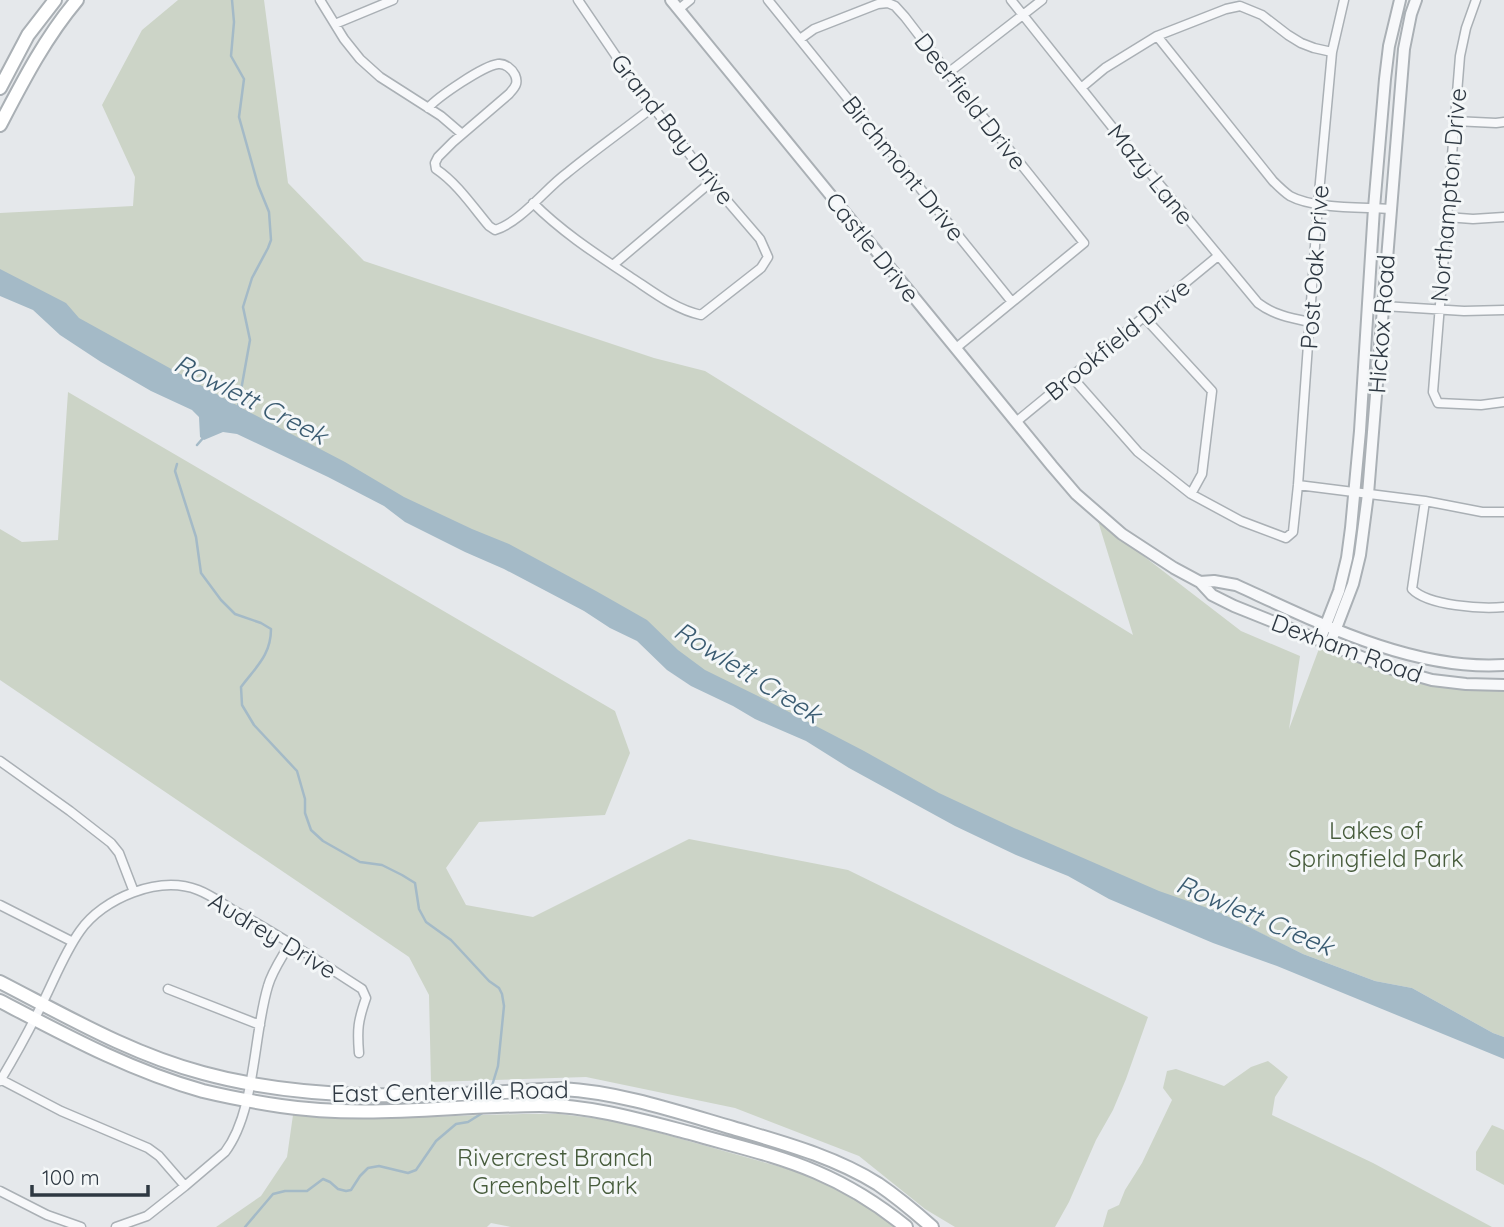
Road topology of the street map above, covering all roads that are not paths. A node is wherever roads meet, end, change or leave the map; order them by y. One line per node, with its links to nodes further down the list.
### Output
1 (55, 0): 22 (main road)
2 (78, 0): 28 (main road)
3 (320, 0): 17 (street)
4 (393, 0): 17 (street)
5 (578, 0): 24 (street, Grand Bay Drive)
6 (690, 0): 14 (street)
7 (768, 0): 19 (street, Birchmont Drive)
8 (1011, 0): 16 (street, Mazy Lane)
9 (1042, 0): 16 (street)
10 (1344, 0): 20 (street, Post Oak Drive)
11 (1400, 0): 33 (street, Hickox Road)
12 (1416, 0): 34 (street, Hickox Road)
13 (1476, 0): 26 (street, Northampton Drive)
14 (675, 5): 46 (street, Castle Drive)
15 (1224, 5): 18 (street); 20 (street)
16 (1023, 15): 21 (street); 23 (street, Mazy Lane)
17 (335, 24): 25 (street)
18 (1157, 36): 23 (street); 32 (street)
19 (800, 39): 21 (street, Deerfield Drive); 39 (street, Birchmont Drive)
20 (1332, 52): 32 (street, Post Oak Drive)
21 (948, 73): 39 (street, Deerfield Drive)
22 (0, 88)
23 (1082, 88): 37 (street, Mazy Lane)
24 (653, 107): 30 (street, Grand Bay Drive); 31 (street)
25 (428, 108): 29 (street); 29 (street)
26 (1454, 121): 27 (street); 35 (street, Northampton Drive)
27 (1504, 122)
28 (0, 125)
29 (462, 134): 31 (street)
30 (711, 181): 38 (street); 38 (street, Grand Bay Drive)
31 (533, 203): 38 (street)
32 (1318, 204): 33 (street); 45 (street, Post Oak Drive)
33 (1374, 208): 34 (street); 40 (street, Hickox Road)
34 (1390, 209): 41 (street, Hickox Road)
35 (1446, 217): 36 (street); 42 (street, Northampton Drive)
36 (1504, 217)
37 (1218, 256): 44 (street, Brookfield Drive); 45 (street, Mazy Lane)
38 (613, 265)
39 (1012, 302): 46 (street)
40 (1367, 305): 41 (street); 51 (street, Hickox Road)
41 (1382, 307): 42 (street); 54 (street, Hickox Road)
42 (1439, 308): 43 (street); 48 (street, Northampton Drive)
43 (1504, 310)
44 (1144, 317): 47 (street, Brookfield Drive); 53 (street)
45 (1310, 322): 50 (street, Post Oak Drive)
46 (956, 348): 49 (street, Castle Drive)
47 (1071, 376): 49 (street, Brookfield Drive); 53 (street)
48 (1504, 402)
49 (1016, 422): 52 (street, Castle Drive)
50 (1298, 485): 51 (street); 53 (street, Post Oak Drive)
51 (1354, 492): 54 (street); 59 (street, Hickox Road)
52 (1076, 494): 57 (street, Dexham Road)
53 (1191, 494)
54 (1367, 494): 55 (street); 59 (street, Hickox Road)
55 (1425, 500): 56 (street); 58 (street)
56 (1504, 512)
57 (1200, 582): 59 (street, Dexham Road); 60 (street, Dexham Road)
58 (1504, 607)
59 (1331, 628): 60 (street, Hickox Road); 61 (street, Dexham Road)
60 (1325, 642): 62 (street, Dexham Road)
61 (1504, 665)
62 (1504, 685)
63 (0, 761): 64 (street)
64 (134, 892): 66 (street, Audrey Drive); 67 (street, Audrey Drive)
65 (0, 905): 66 (street)
66 (73, 942): 71 (street, Audrey Drive)
67 (290, 943): 73 (street); 74 (street, Audrey Drive)
68 (0, 982): 71 (main road, East Centerville Road)
69 (168, 989): 73 (street)
70 (0, 1001): 72 (main road, East Centerville Road)
71 (43, 1004): 72 (street, Audrey Drive); 76 (main road, East Centerville Road)
72 (35, 1019): 75 (street, Audrey Drive); 77 (main road, East Centerville Road)
73 (260, 1025): 76 (street)
74 (359, 1053)
75 (0, 1080): 78 (street)
76 (250, 1083): 77 (street); 83 (main road, East Centerville Road)
77 (247, 1100): 78 (street); 82 (main road, East Centerville Road)
78 (186, 1186): 81 (street)
79 (0, 1191): 80 (street)
80 (81, 1227)
81 (116, 1227)
82 (906, 1227)
83 (932, 1227)

